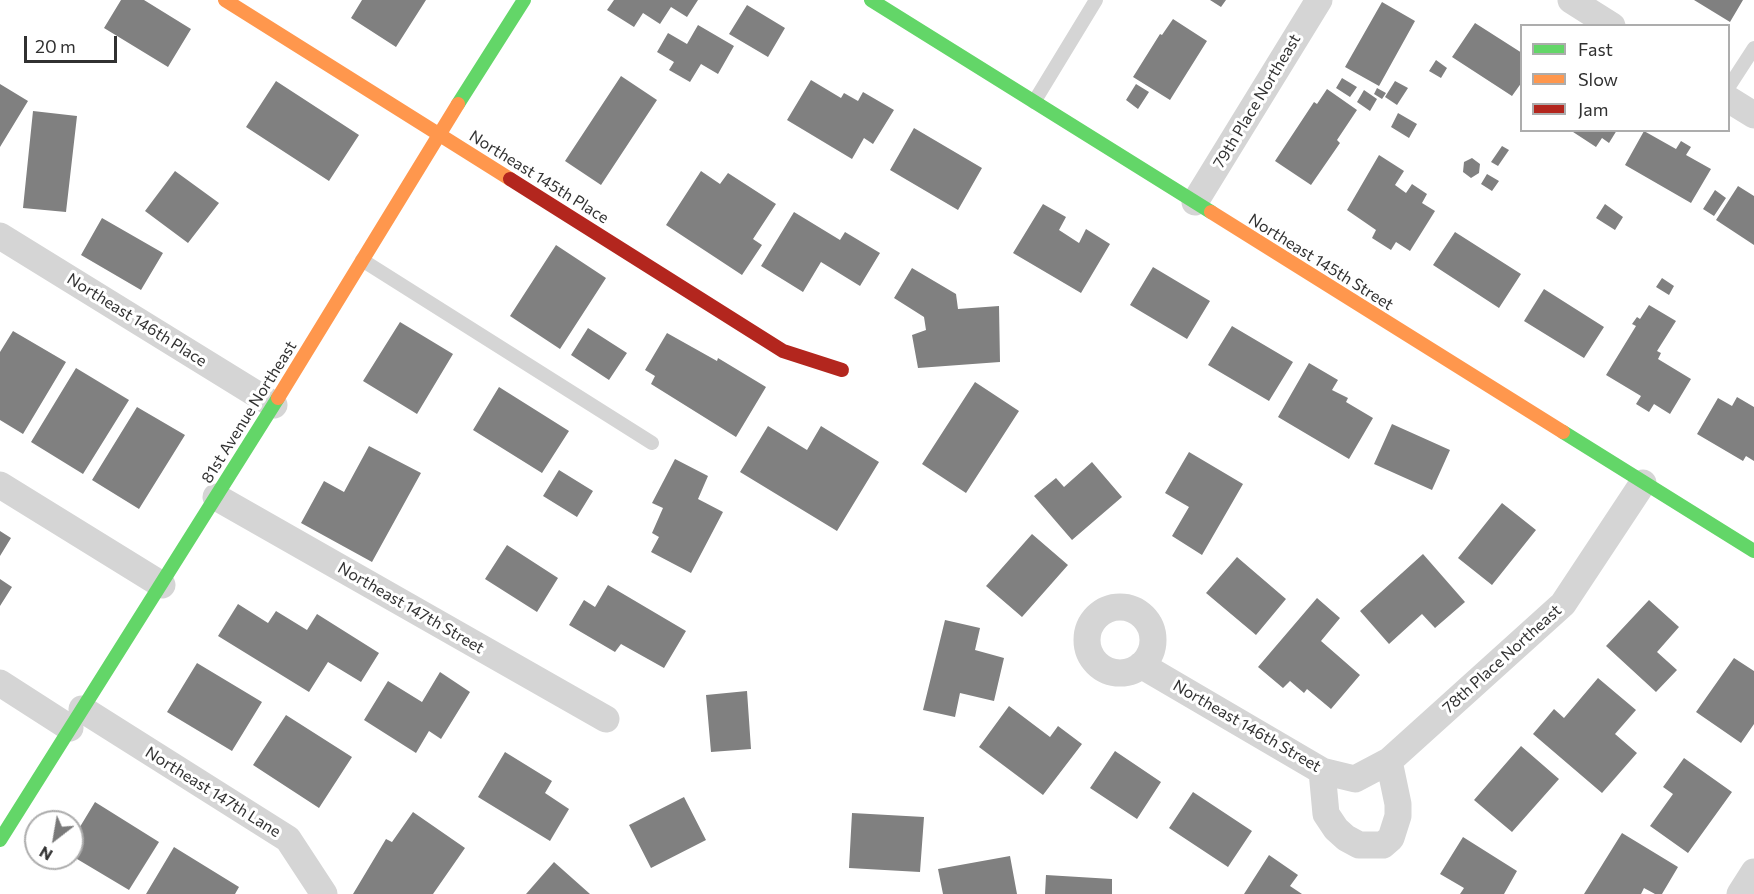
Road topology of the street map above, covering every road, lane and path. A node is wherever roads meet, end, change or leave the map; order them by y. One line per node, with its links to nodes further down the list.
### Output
1 (225, 0): 13 (street, Northeast 145th Place)
2 (524, 0): 13 (street, 81st Avenue Northeast)
3 (871, 0): 11 (street, Northeast 145th Street)
4 (1096, 0): 11 (lane)
5 (1319, 0): 14 (street, 79th Place Northeast)
6 (1571, 0): 7 (street)
7 (1609, 24)
8 (1754, 48): 9 (lane)
9 (1730, 85)
10 (1730, 100): 12 (street)
11 (1034, 102): 14 (street, Northeast 145th Street)
12 (1754, 115)
13 (439, 134): 16 (street, 81st Avenue Northeast); 17 (street, Northeast 145th Place)
14 (1195, 202): 20 (street, Northeast 145th Street)
15 (0, 236): 18 (street, Northeast 146th Place)
16 (362, 260): 18 (street, 81st Avenue Northeast); 19 (lane)
17 (842, 370)
18 (274, 405): 22 (street, 81st Avenue Northeast)
19 (652, 443)
20 (1643, 483): 23 (street, Northeast 145th Street); 29 (street, 78th Place Northeast)
21 (0, 484): 24 (street)
22 (216, 497): 24 (street, 81st Avenue Northeast); 28 (street, Northeast 147th Street)
23 (1754, 551)
24 (162, 585): 27 (street, 81st Avenue Northeast)
25 (1142, 665): 30 (street, Northeast 146th Street)
26 (0, 683): 27 (street, Northeast 147th Lane)
27 (76, 719): 32 (street, 81st Avenue Northeast); 34 (street, Northeast 147th Lane)
28 (606, 719)
29 (1389, 761): 30 (street); 31 (street, 78th Place Northeast)
30 (1322, 771): 31 (street, Northeast 146th Street)
31 (1355, 779)
32 (0, 840)
33 (1754, 872): 35 (street)
34 (324, 894)
35 (1740, 894)

